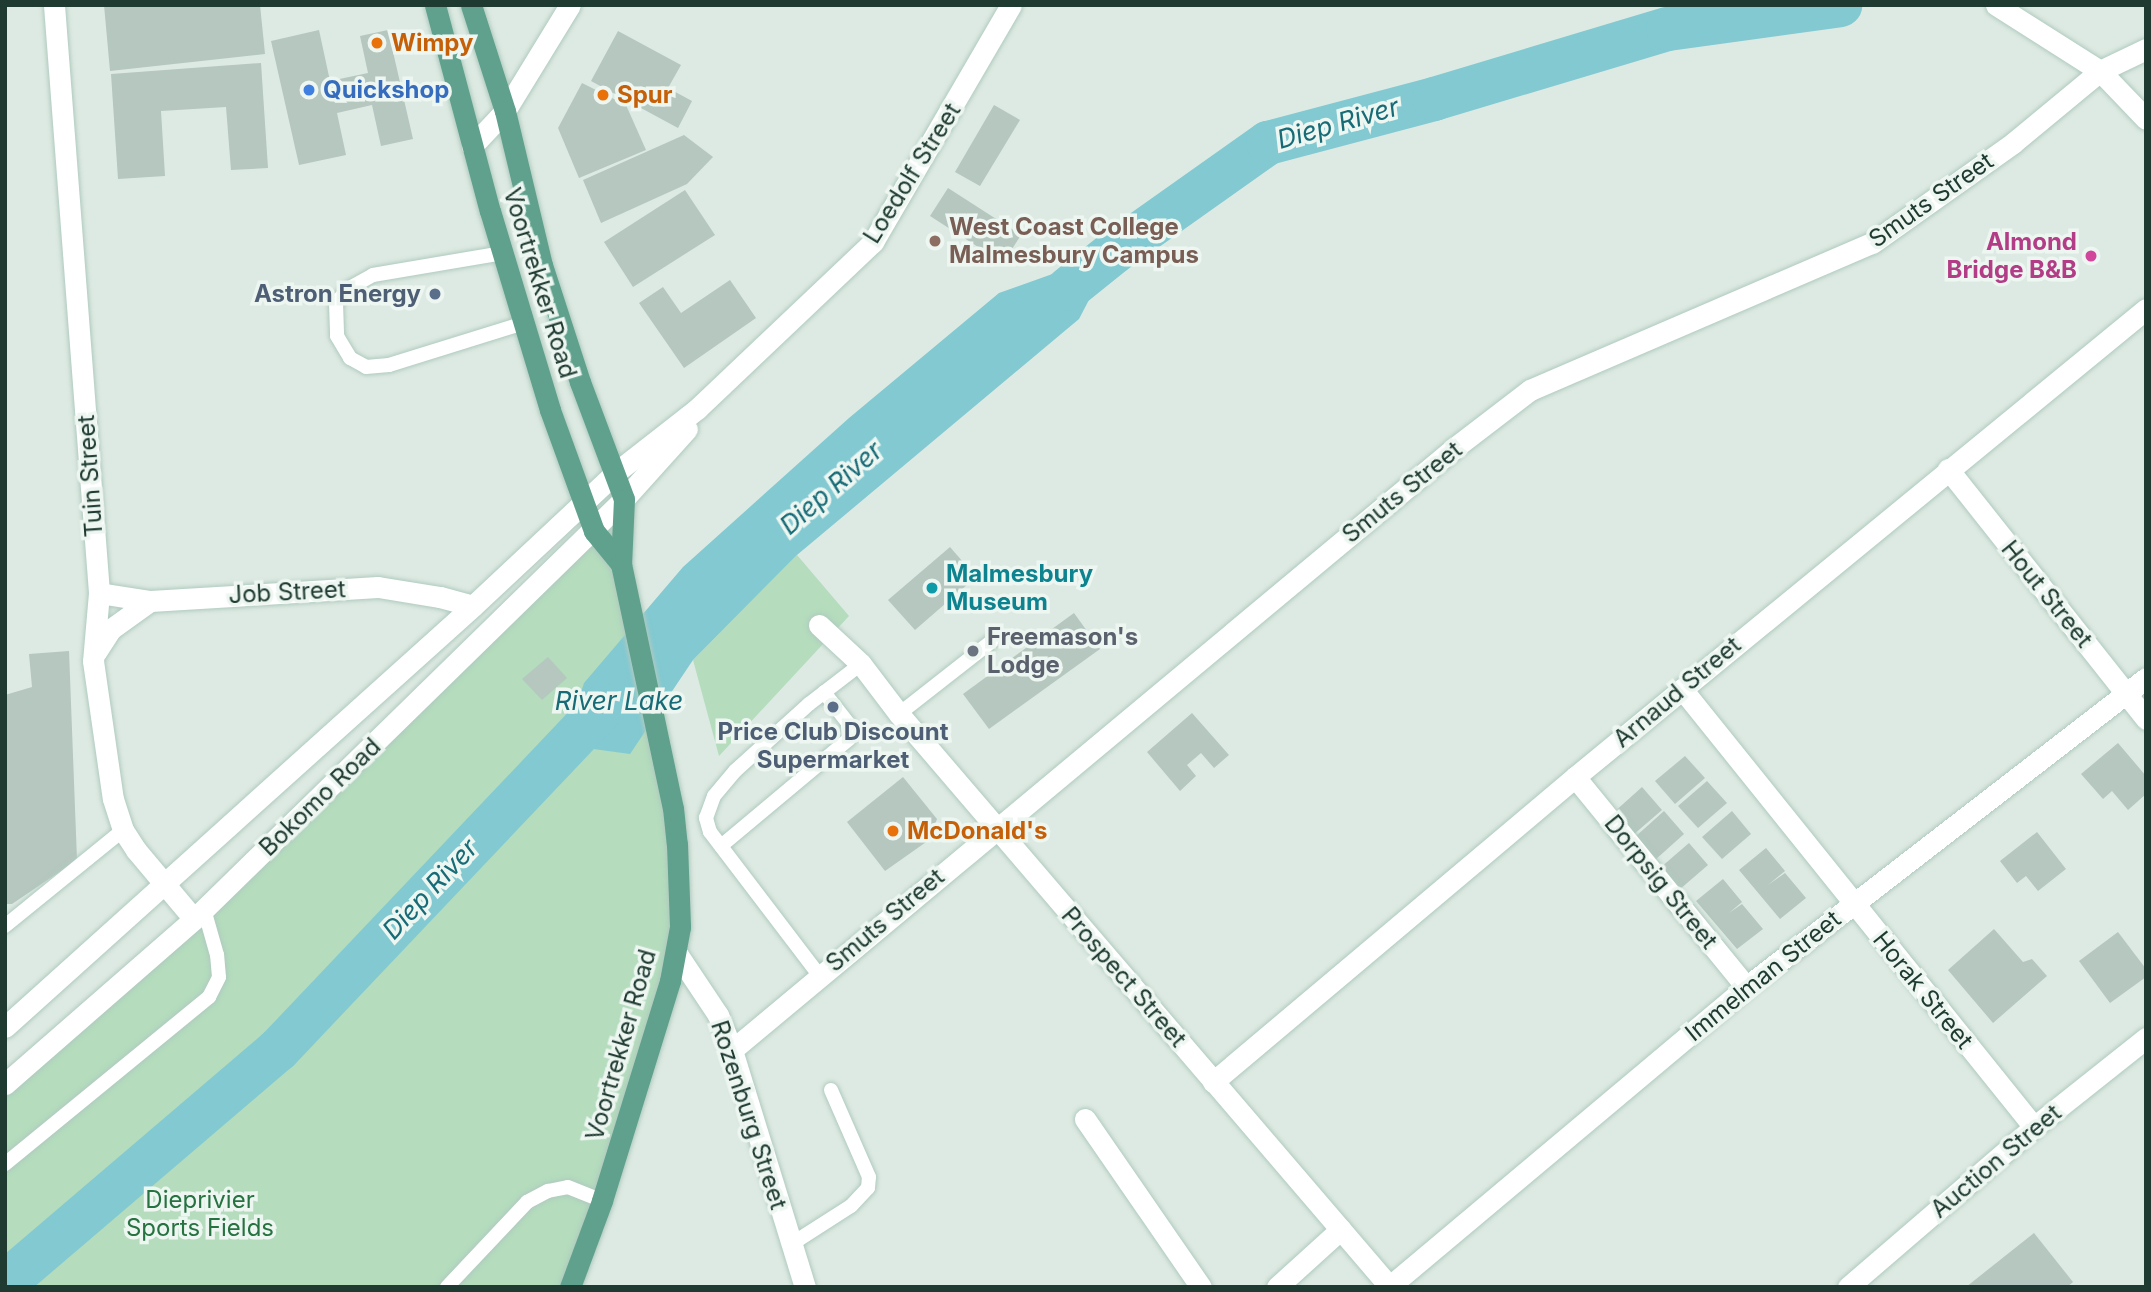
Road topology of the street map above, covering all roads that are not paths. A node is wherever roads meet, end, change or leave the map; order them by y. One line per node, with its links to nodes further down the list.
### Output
1 (54, 5): 22 (street, Tuin Street)
2 (435, 5): 11 (main road, Voortrekker Road)
3 (471, 5): 9 (main road, Voortrekker Road)
4 (570, 5): 9 (street)
5 (1011, 5): 15 (street, Loedolf Street)
6 (1996, 5): 8 (street)
7 (2146, 49): 8 (street, Smuts Street)
8 (2100, 71): 10 (street); 36 (street, Smuts Street)
9 (505, 111): 11 (street); 17 (main road, Voortrekker Road)
10 (2146, 119)
11 (472, 146): 12 (main road, Voortrekker Road)
12 (503, 253): 14 (main road, Voortrekker Road); 14 (lane)
13 (2146, 309): 16 (street, Arnaud Street)
14 (524, 323): 19 (main road, Voortrekker Road)
15 (697, 409): 17 (street, Loedolf Street); 18 (street, Loedolf Street)
16 (1948, 469): 30 (street, Arnaud Street); 32 (street, Hout Street)
17 (615, 473): 18 (main road, Voortrekker Road); 19 (street, Loedolf Street)
18 (624, 499): 20 (street, Bokomo Road); 21 (main road, Voortrekker Road)
19 (583, 502): 20 (main road, Voortrekker Road); 24 (street, Bokomo Road)
20 (594, 531): 21 (main road, Voortrekker Road); 41 (street, Bokomo Road)
21 (621, 564): 43 (main road, Voortrekker Road)
22 (99, 593): 23 (street, Job Street); 27 (street, Tuin Street)
23 (150, 601): 24 (street, Job Street); 27 (street)
24 (473, 606): 39 (street, Bokomo Road)
25 (819, 625): 28 (street, Prospect Street)
26 (992, 641): 33 (lane)
27 (93, 660): 37 (street, Tuin Street)
28 (861, 664): 31 (lane); 33 (street, Prospect Street)
29 (2146, 678): 32 (street, Immelman Street)
30 (1682, 689): 35 (street, Arnaud Street); 40 (street, Horak Street)
31 (824, 692): 38 (lane); 38 (lane)
32 (2127, 694): 34 (street, Hout Street); 40 (street, Immelman Street)
33 (899, 714): 36 (street, Prospect Street)
34 (2146, 719)
35 (1575, 777): 45 (street, Dorpsig Street); 49 (street, Arnaud Street)
36 (996, 828): 44 (street, Smuts Street); 49 (street, Prospect Street)
37 (123, 830): 39 (street, Tuin Street); 42 (lane)
38 (721, 846): 44 (lane)
39 (164, 883): 41 (street, Tuin Street); 46 (street, Bokomo Road)
40 (1852, 904): 45 (street, Immelman Street); 53 (street, Horak Street)
41 (199, 914): 50 (street, Bokomo Road); 54 (lane)
42 (5, 926)
43 (676, 952): 48 (street, Rozenburg Street); 55 (main road, Voortrekker Road)
44 (819, 975): 48 (street, Smuts Street)
45 (1746, 987): 63 (street, Immelman Street)
46 (5, 1027)
47 (2146, 1038): 53 (street, Auction Street)
48 (732, 1050): 57 (street, Rozenburg Street)
49 (1213, 1082): 56 (street, Prospect Street)
50 (5, 1084)
51 (831, 1090): 57 (lane)
52 (1085, 1119): 61 (street)
53 (2034, 1127): 64 (street, Auction Street)
54 (5, 1164)
55 (602, 1201): 58 (lane); 59 (main road, Voortrekker Road)
56 (1340, 1229): 62 (street); 63 (street, Prospect Street)
57 (790, 1245): 60 (street, Rozenburg Street)
58 (447, 1287)
59 (570, 1287)
60 (805, 1287)
61 (1201, 1287)
62 (1277, 1287)
63 (1390, 1287)
64 (1848, 1287)

